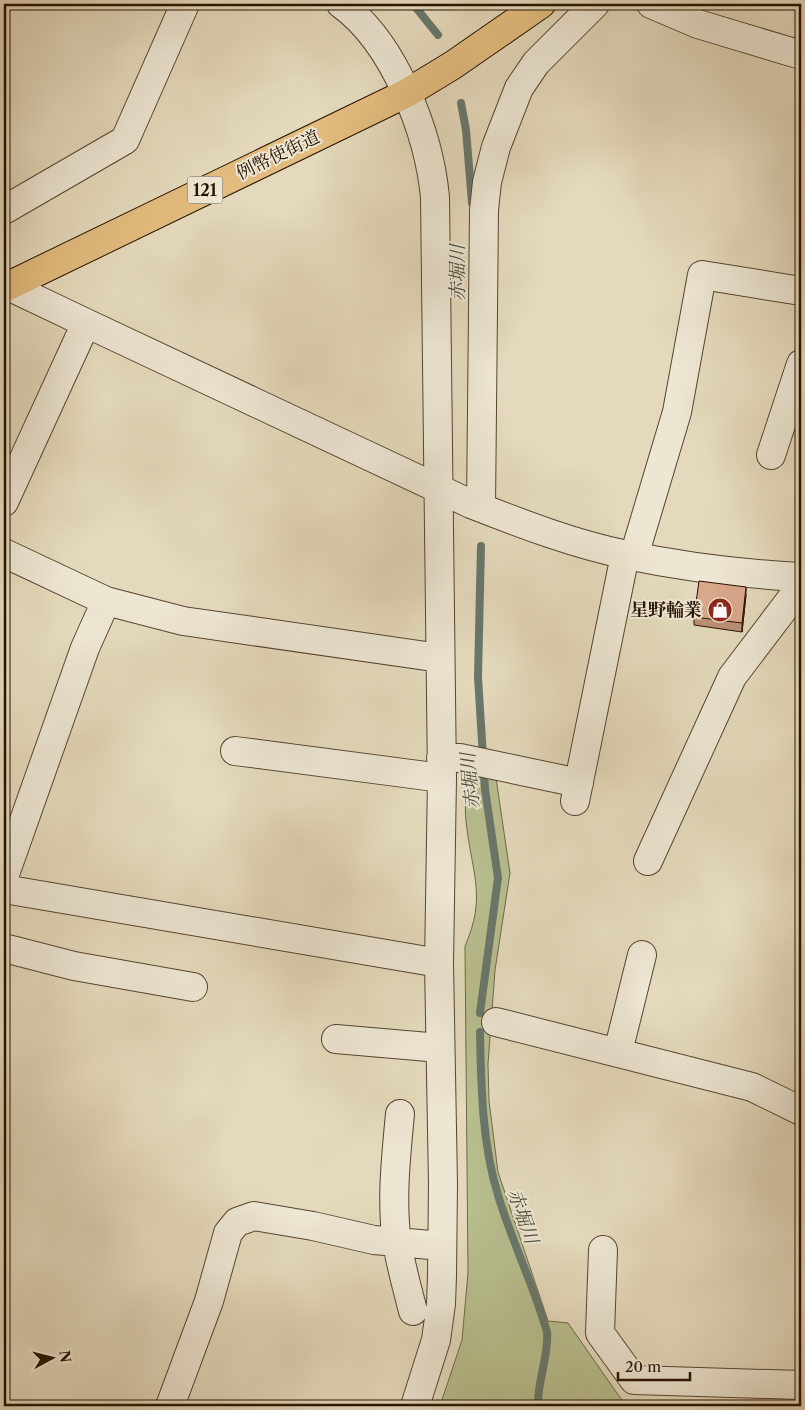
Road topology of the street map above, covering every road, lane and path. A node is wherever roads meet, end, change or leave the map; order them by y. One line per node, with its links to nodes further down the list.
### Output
1 (185, 4): 8 (street)
2 (341, 4): 7 (street)
3 (541, 4): 7 (highway, 例幣使街道 / 121)
4 (595, 4): 16 (street)
5 (651, 4): 6 (street)
6 (801, 54)
7 (406, 93): 9 (highway, 例幣使街道 / 121); 14 (street)
8 (4, 210)
9 (5, 286): 11 (street)
10 (801, 291): 18 (street)
11 (86, 323): 14 (street); 15 (street)
12 (801, 364): 13 (street)
13 (771, 455)
14 (440, 489): 16 (street); 22 (street)
15 (4, 502)
16 (481, 508): 18 (street)
17 (4, 553): 21 (street)
18 (630, 555): 19 (street); 24 (street)
19 (801, 577)
20 (801, 586): 25 (street)
21 (106, 602): 22 (street); 26 (street)
22 (440, 658): 24 (street)
23 (235, 751): 24 (street)
24 (441, 768): 30 (street)
25 (648, 861)
26 (4, 877)
27 (4, 889): 30 (street)
28 (4, 948): 31 (street)
29 (642, 956): 35 (street)
30 (439, 963): 34 (street)
31 (193, 987)
32 (496, 1022): 35 (street)
33 (336, 1039): 34 (street)
34 (440, 1048): 39 (street)
35 (618, 1052): 36 (street)
36 (801, 1110)
37 (400, 1114): 38 (street)
38 (397, 1242): 39 (street); 41 (street); 43 (street)
39 (442, 1246): 44 (street)
40 (603, 1250): 42 (street)
41 (413, 1311)
42 (801, 1385)
43 (170, 1406)
44 (415, 1406)

